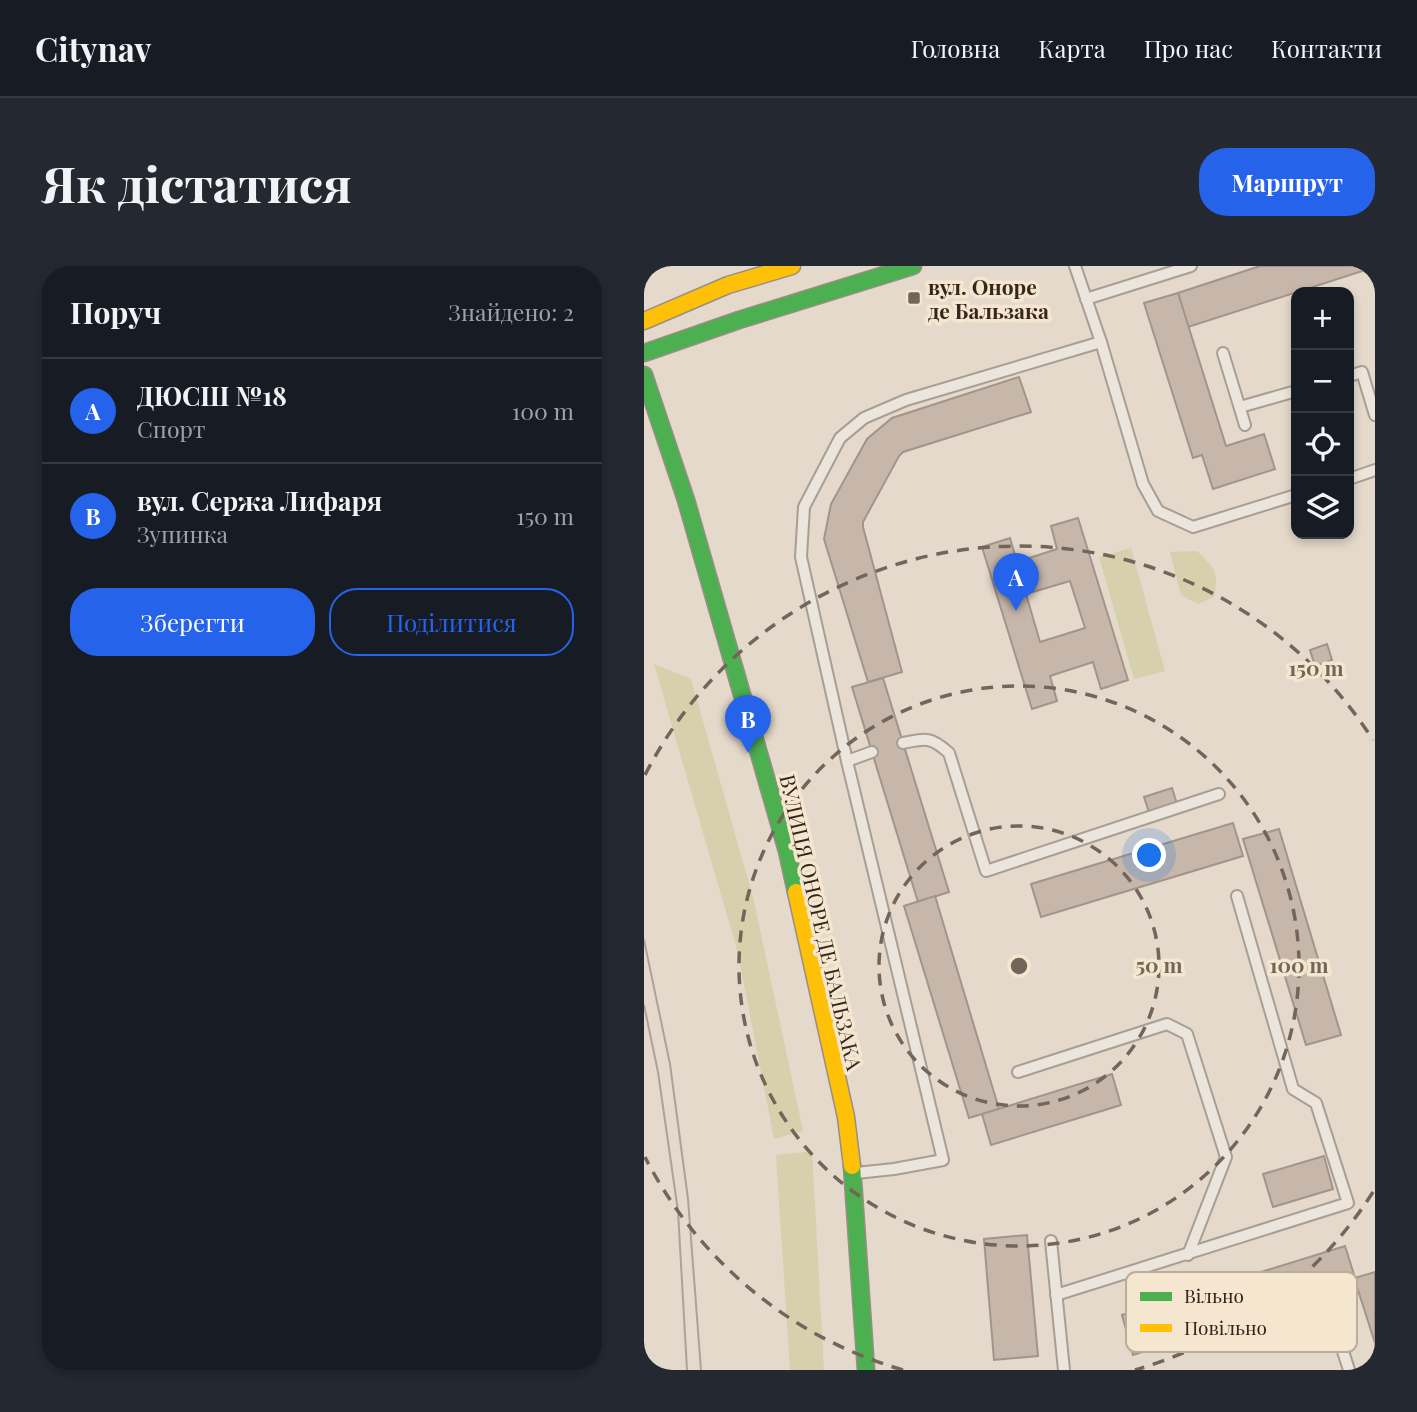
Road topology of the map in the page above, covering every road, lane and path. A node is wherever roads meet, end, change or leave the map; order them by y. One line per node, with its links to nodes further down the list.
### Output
1 (792, 266): 6 (street)
2 (913, 266): 8 (street)
3 (1075, 266): 5 (lane)
4 (1191, 266): 5 (lane)
5 (1086, 299): 7 (lane)
6 (644, 321)
7 (1101, 342): 18 (lane); 21 (lane)
8 (644, 353)
9 (1223, 353): 13 (lane)
10 (1354, 374): 14 (lane)
11 (644, 375): 25 (street, ВУЛИЦЯ ОНОРЕ ДЕ БАЛЬЗАКА)
12 (1291, 392): 13 (lane)
13 (1240, 407): 15 (lane)
14 (1375, 415)
15 (1245, 425)
16 (1375, 470): 17 (lane)
17 (1354, 477)
18 (1291, 497)
19 (904, 743): 22 (lane)
20 (872, 752): 21 (lane)
21 (847, 761): 25 (lane)
22 (1219, 794)
23 (1237, 896): 27 (lane)
24 (1018, 1072): 27 (lane)
25 (853, 1173): 32 (street, ВУЛИЦЯ ОНОРЕ ДЕ БАЛЬЗАКА)
26 (1051, 1241): 30 (lane)
27 (1188, 1255): 28 (lane)
28 (1132, 1272)
29 (1126, 1274): 30 (lane)
30 (1056, 1295): 33 (lane)
31 (1343, 1352): 34 (lane)
32 (866, 1370)
33 (1065, 1370)
34 (1349, 1370)

